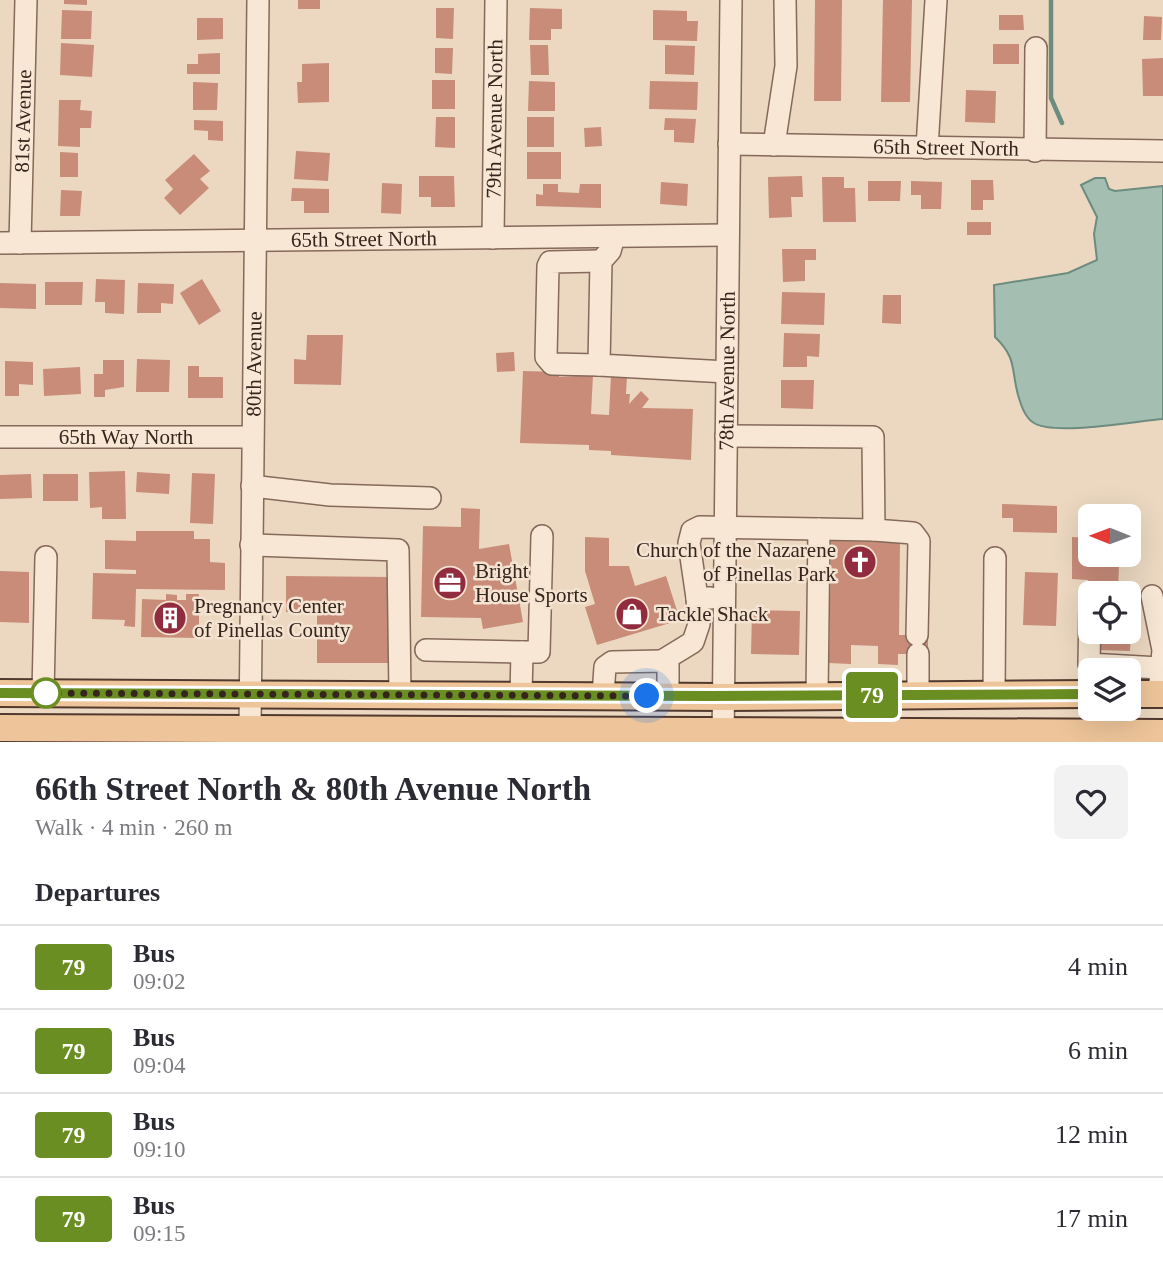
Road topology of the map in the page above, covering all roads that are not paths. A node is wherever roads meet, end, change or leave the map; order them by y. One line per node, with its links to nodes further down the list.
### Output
1 (26, 0): 17 (street, 81st Avenue)
2 (258, 0): 16 (street, 80th Avenue)
3 (496, 0): 15 (street, 79th Avenue North)
4 (731, 0): 8 (street, 78th Avenue North)
5 (785, 0): 9 (street)
6 (936, 0): 10 (street)
7 (1035, 48): 11 (street)
8 (729, 144): 9 (street, 65th Street North); 13 (street, 78th Avenue North)
9 (774, 145): 10 (street, 65th Street North)
10 (927, 148): 11 (street, 65th Street North)
11 (1035, 151): 12 (street, 65th Street North)
12 (1163, 151)
13 (727, 235): 14 (street, 65th Street North); 20 (street, 78th Avenue North)
14 (614, 237): 15 (street, 65th Street North); 18 (street)
15 (493, 238): 16 (street, 65th Street North)
16 (255, 242): 17 (street, 65th Street North); 23 (street, 80th Avenue)
17 (10, 243)
18 (601, 261): 19 (street); 19 (street)
19 (599, 365): 20 (street)
20 (727, 372): 21 (street, 78th Avenue North)
21 (726, 436): 26 (street, 78th Avenue North); 28 (street)
22 (0, 437): 23 (street, 65th Way North)
23 (252, 437): 24 (street, 80th Avenue)
24 (252, 486): 25 (street); 30 (street, 80th Avenue)
25 (430, 498)
26 (726, 528): 27 (street); 34 (street); 35 (street, 78th Avenue North)
27 (819, 529): 28 (street); 54 (street)
28 (874, 530): 50 (street)
29 (542, 536): 38 (street)
30 (251, 545): 41 (street, 80th Avenue); 44 (street)
31 (46, 557): 43 (street)
32 (995, 558): 51 (street)
33 (1152, 596): 40 (street)
34 (697, 598): 35 (street); 39 (street)
35 (725, 598): 53 (street, 78th Avenue North)
36 (1089, 644): 40 (street)
37 (426, 650): 38 (street)
38 (522, 652): 48 (street)
39 (662, 661): 49 (street); 52 (street)
40 (1159, 668): 47 (street)
41 (250, 692): 43 (main road); 44 (main road); 56 (street, 80th Avenue)
42 (0, 693): 43 (main road)
43 (43, 693)
44 (400, 694): 48 (main road)
45 (1078, 694): 51 (main road)
46 (1141, 694): 47 (main road)
47 (1162, 694)
48 (521, 695): 49 (main road)
49 (603, 695): 52 (main road)
50 (918, 695): 51 (main road); 54 (main road)
51 (993, 695)
52 (668, 696): 53 (main road)
53 (725, 696): 54 (main road); 60 (street, 78th Avenue North)
54 (817, 696)
55 (0, 728): 56 (main road)
56 (250, 728): 60 (main road)
57 (1163, 733): 61 (main road)
58 (855, 736): 59 (main road); 60 (main road)
59 (965, 736): 61 (main road)
60 (724, 737)
61 (1035, 737)

